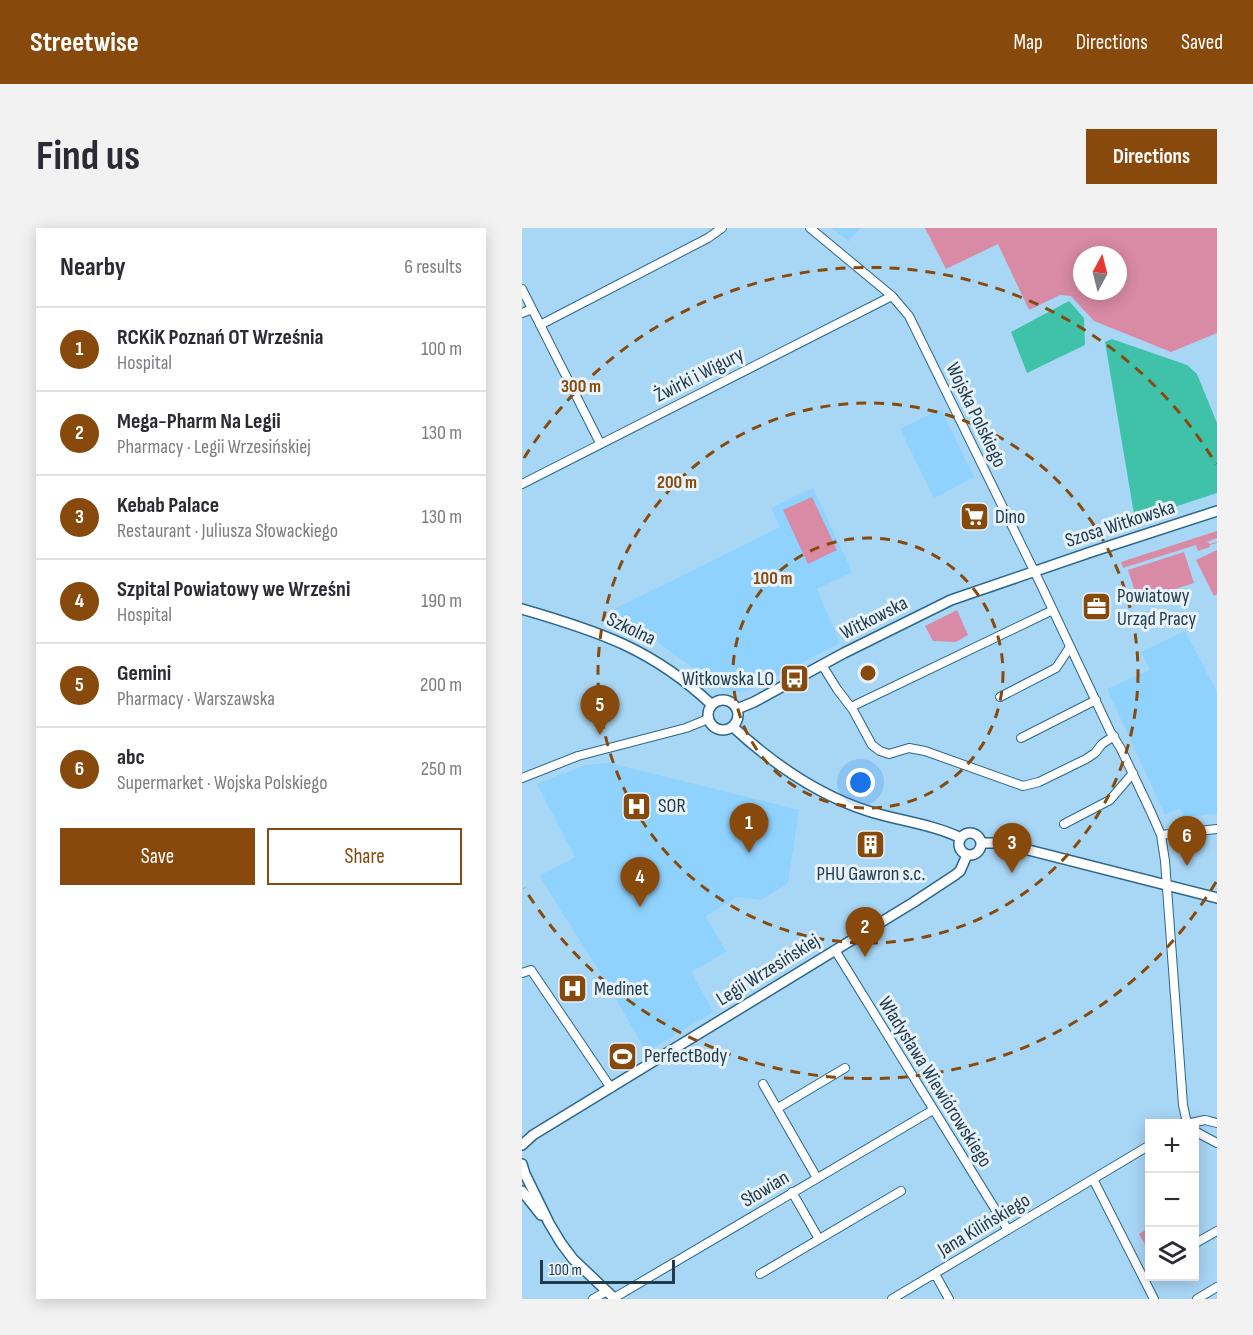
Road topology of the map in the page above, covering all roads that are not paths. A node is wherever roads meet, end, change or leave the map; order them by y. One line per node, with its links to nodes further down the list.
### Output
1 (722, 228): 7 (street)
2 (810, 228): 4 (street, Wojska Polskiego)
3 (522, 290): 5 (street)
4 (892, 296): 8 (street, Żwirki i Wigury); 11 (street, Wojska Polskiego)
5 (532, 309): 6 (street); 7 (street)
6 (522, 313)
7 (540, 325): 8 (street)
8 (600, 443): 9 (street, Żwirki i Wigury)
9 (522, 484)
10 (1217, 511): 11 (street, Szosa Witkowska)
11 (1034, 572): 13 (street, Wojska Polskiego); 15 (street, Witkowska)
12 (522, 609): 18 (street, Szkolna)
13 (1053, 610): 14 (street, Wojska Polskiego); 19 (street)
14 (1070, 647): 16 (street); 17 (street, Wojska Polskiego)
15 (822, 665): 19 (street); 20 (street, Witkowska)
16 (1000, 697)
17 (1096, 700): 23 (street, Wojska Polskiego); 24 (street)
18 (712, 705): 20 (street); 21 (street)
19 (851, 707): 23 (street)
20 (737, 710): 22 (street)
21 (708, 719): 22 (street); 26 (street)
22 (733, 727): 30 (street)
23 (1114, 736): 25 (street, Wojska Polskiego)
24 (1021, 738)
25 (1133, 773): 27 (street); 29 (street, Wojska Polskiego)
26 (522, 778)
27 (1064, 824)
28 (1217, 829): 29 (street)
29 (1161, 835): 33 (street, Wojska Polskiego)
30 (961, 838): 31 (street); 32 (street)
31 (981, 843): 32 (street); 33 (street)
32 (966, 855): 35 (street, Legii Wrzesińskiej)
33 (1167, 885): 34 (street); 42 (street, Wojska Polskiego)
34 (1217, 898)
35 (835, 950): 39 (street, Legii Wrzesińskiej); 41 (street, Władysława Wiewiórowskiego)
36 (522, 974): 39 (street)
37 (845, 1068): 40 (street)
38 (764, 1084): 40 (street)
39 (611, 1088): 47 (street, Legii Wrzesińskiej)
40 (778, 1108): 50 (street)
41 (933, 1110): 50 (street, Słowian); 56 (street, Władysława Wiewiórowskiego)
42 (1185, 1119)
43 (1199, 1121): 44 (street)
44 (1217, 1123)
45 (1199, 1133): 46 (street)
46 (1217, 1143)
47 (522, 1145)
48 (1145, 1147): 51 (street, Jana Kilińskiego)
49 (522, 1164): 55 (street)
50 (817, 1178): 54 (street, Słowian)
51 (1093, 1179): 56 (street, Jana Kilińskiego); 63 (street)
52 (522, 1191): 55 (street)
53 (901, 1191): 58 (street)
54 (792, 1192): 58 (street); 65 (street, Słowian)
55 (549, 1223): 65 (street)
56 (1008, 1230): 62 (street, Jana Kilińskiego)
57 (1217, 1231): 59 (street)
58 (819, 1239): 61 (street)
59 (1199, 1241)
60 (1145, 1273): 63 (street)
61 (760, 1274)
62 (935, 1274): 67 (street, Jana Kilińskiego); 68 (street)
63 (1142, 1275): 69 (street)
64 (1217, 1287): 70 (street)
65 (612, 1296): 66 (street, Słowian)
66 (593, 1299)
67 (892, 1299)
68 (950, 1299)
69 (1154, 1299)
70 (1197, 1299)

